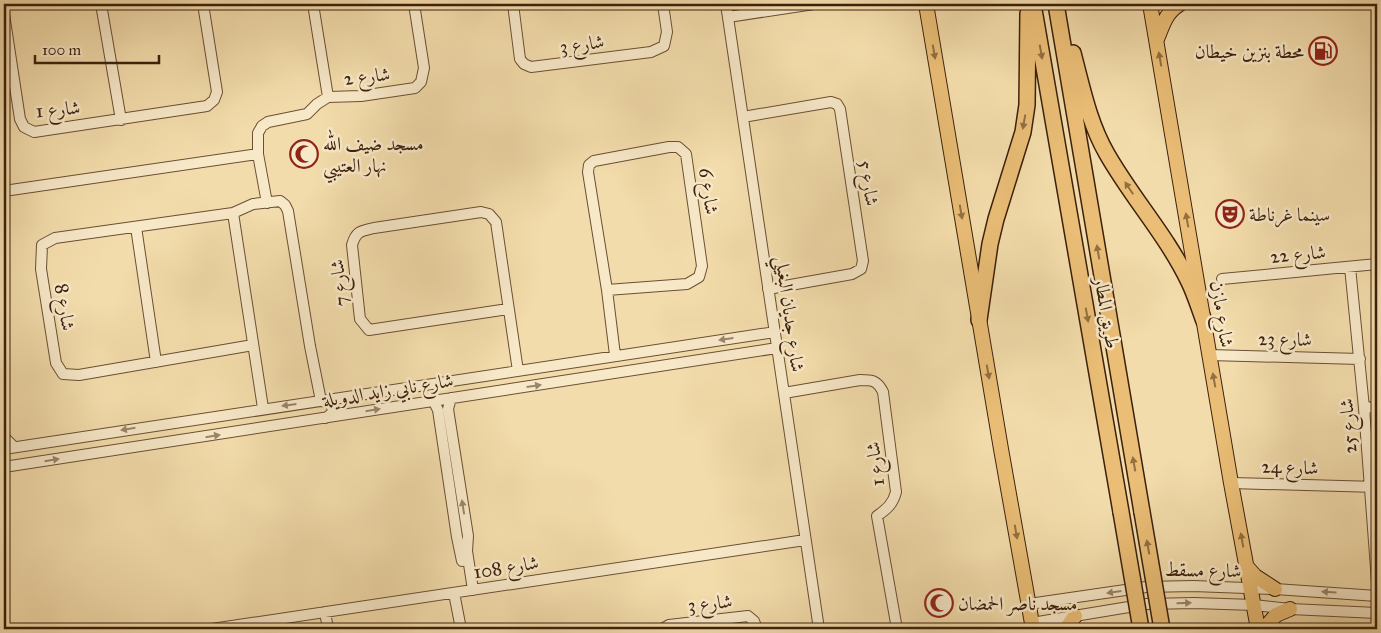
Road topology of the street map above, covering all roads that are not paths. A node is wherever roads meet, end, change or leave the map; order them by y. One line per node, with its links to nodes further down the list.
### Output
1 (101, 4): 21 (street)
2 (203, 4): 21 (street, شارع 1)
3 (313, 4): 19 (street, شارع 2)
4 (414, 4): 19 (street, شارع 2)
5 (513, 4): 6 (street, شارع 3)
6 (663, 4)
7 (726, 4): 17 (street, شارع جديان البغيلي)
8 (814, 4): 17 (street)
9 (926, 4): 33 (main road, one-way to 33)
10 (1028, 4): 33 (highway, one-way to 33)
11 (1033, 4): 90 (highway, طريق المطار, one-way to 90, bridge)
12 (1056, 4): 91 (highway, طريق المطار, one-way to 12, bridge)
13 (1061, 4): 34 (highway, one-way to 13)
14 (1150, 4): 18 (main road, شارع مازن)
15 (1180, 4): 18 (main road)
16 (4, 14): 21 (street, شارع 1)
17 (728, 17): 20 (street, شارع جديان البغيلي)
18 (1156, 40): 34 (main road, شارع مازن, one-way to 18)
19 (328, 97): 22 (street)
20 (743, 117): 30 (street, شارع جديان البغيلي); 30 (street, شارع 5)
21 (120, 120)
22 (258, 154): 23 (street); 24 (street)
23 (4, 192)
24 (267, 203): 25 (street, شارع 8); 51 (street)
25 (233, 213): 26 (street, شارع 8); 37 (street)
26 (136, 227): 44 (street); 44 (street, شارع 8)
27 (1377, 264): 28 (street, شارع 22)
28 (1350, 267): 29 (street, شارع 22); 42 (street, شارع 25)
29 (1222, 279)
30 (768, 289): 35 (street, شارع جديان البغيلي)
31 (607, 290): 31 (street, شارع 6); 40 (street, شارع 6)
32 (508, 309): 32 (street, شارع 7); 46 (street, شارع 7)
33 (979, 320): 75 (main road, one-way to 75)
34 (1204, 321): 41 (main road, شارع مازن)
35 (775, 332): 36 (street, شارع نابي زايد الدويلة, one-way to 36); 39 (street, شارع جديان البغيلي)
36 (697, 343): 38 (street, شارع نابي زايد الدويلة); 43 (street)
37 (253, 345): 44 (street, شارع 8); 53 (street)
38 (674, 346): 40 (street, شارع نابي زايد الدويلة); 45 (street)
39 (777, 348): 43 (street, شارع نابي زايد الدويلة); 47 (street, شارع جديان البغيلي)
40 (615, 355): 46 (street, شارع نابي زايد الدويلة)
41 (1209, 355): 42 (street, شارع 23); 63 (main road, شارع مازن, one-way to 41)
42 (1360, 358): 54 (street, شارع 25)
43 (700, 360): 45 (street, شارع نابي زايد الدويلة)
44 (156, 362)
45 (676, 364): 49 (street, شارع نابي زايد الدويلة, one-way to 45)
46 (518, 370): 48 (street, شارع نابي زايد الدويلة)
47 (784, 393): 67 (street, شارع جديان البغيلي); 88 (street, شارع 1)
48 (351, 397): 51 (street, شارع نابي زايد الدويلة); 55 (street)
49 (451, 398): 50 (street, شارع نابي زايد الدويلة); 58 (street)
50 (433, 400): 55 (street, شارع نابي زايد الدويلة, one-way to 50); 58 (street)
51 (321, 401): 53 (street, شارع نابي زايد الدويلة, one-way to 53); 56 (street)
52 (1377, 407): 54 (street)
53 (263, 408): 59 (street, شارع نابي زايد الدويلة, one-way to 59)
54 (1364, 408): 64 (street, شارع 25)
55 (355, 413): 56 (street, شارع نابي زايد الدويلة)
56 (326, 418): 61 (street, شارع نابي زايد الدويلة, one-way to 56)
57 (4, 437): 60 (street)
58 (447, 438): 65 (street, one-way to 58); 66 (street)
59 (26, 445): 60 (street, شارع نابي زايد الدويلة); 61 (street)
60 (9, 448)
61 (29, 464): 62 (street, شارع نابي زايد الدويلة)
62 (4, 467)
63 (1232, 483): 64 (street, شارع 24); 68 (main road, شارع مازن, one-way to 63)
64 (1374, 487): 69 (street, شارع 25)
65 (468, 536): 66 (street); 72 (street)
66 (457, 537): 72 (street)
67 (806, 540): 72 (street, شارع 108); 87 (street, شارع جديان البغيلي)
68 (1247, 568): 70 (main road, شارع مازن); 71 (main road)
69 (1377, 582)
70 (1251, 588): 71 (street, شارع مسقط); 75 (street, شارع مسقط, one-way to 75); 76 (main road, شارع مازن)
71 (1275, 589): 74 (street, شارع مسقط, one-way to 71)
72 (470, 590): 73 (street, شارع 108)
73 (454, 592): 78 (street, شارع 108); 84 (street)
74 (1377, 596)
75 (1030, 604): 81 (main road)
76 (1254, 605): 77 (street, شارع مسقط); 80 (street, شارع مسقط, one-way to 76); 92 (main road, شارع مازن)
77 (1290, 608): 79 (street, شارع مسقط); 93 (main road)
78 (325, 612): 82 (street, شارع 108); 83 (street)
79 (1377, 613)
80 (1075, 616): 81 (street, شارع مسقط); 89 (main road)
81 (1033, 626)
82 (212, 629)
83 (328, 629)
84 (460, 629)
85 (662, 629): 86 (street, شارع 3)
86 (757, 629)
87 (819, 629)
88 (897, 629)
89 (1066, 629)
90 (1141, 629)
91 (1162, 629)
92 (1258, 629)
93 (1264, 629)

